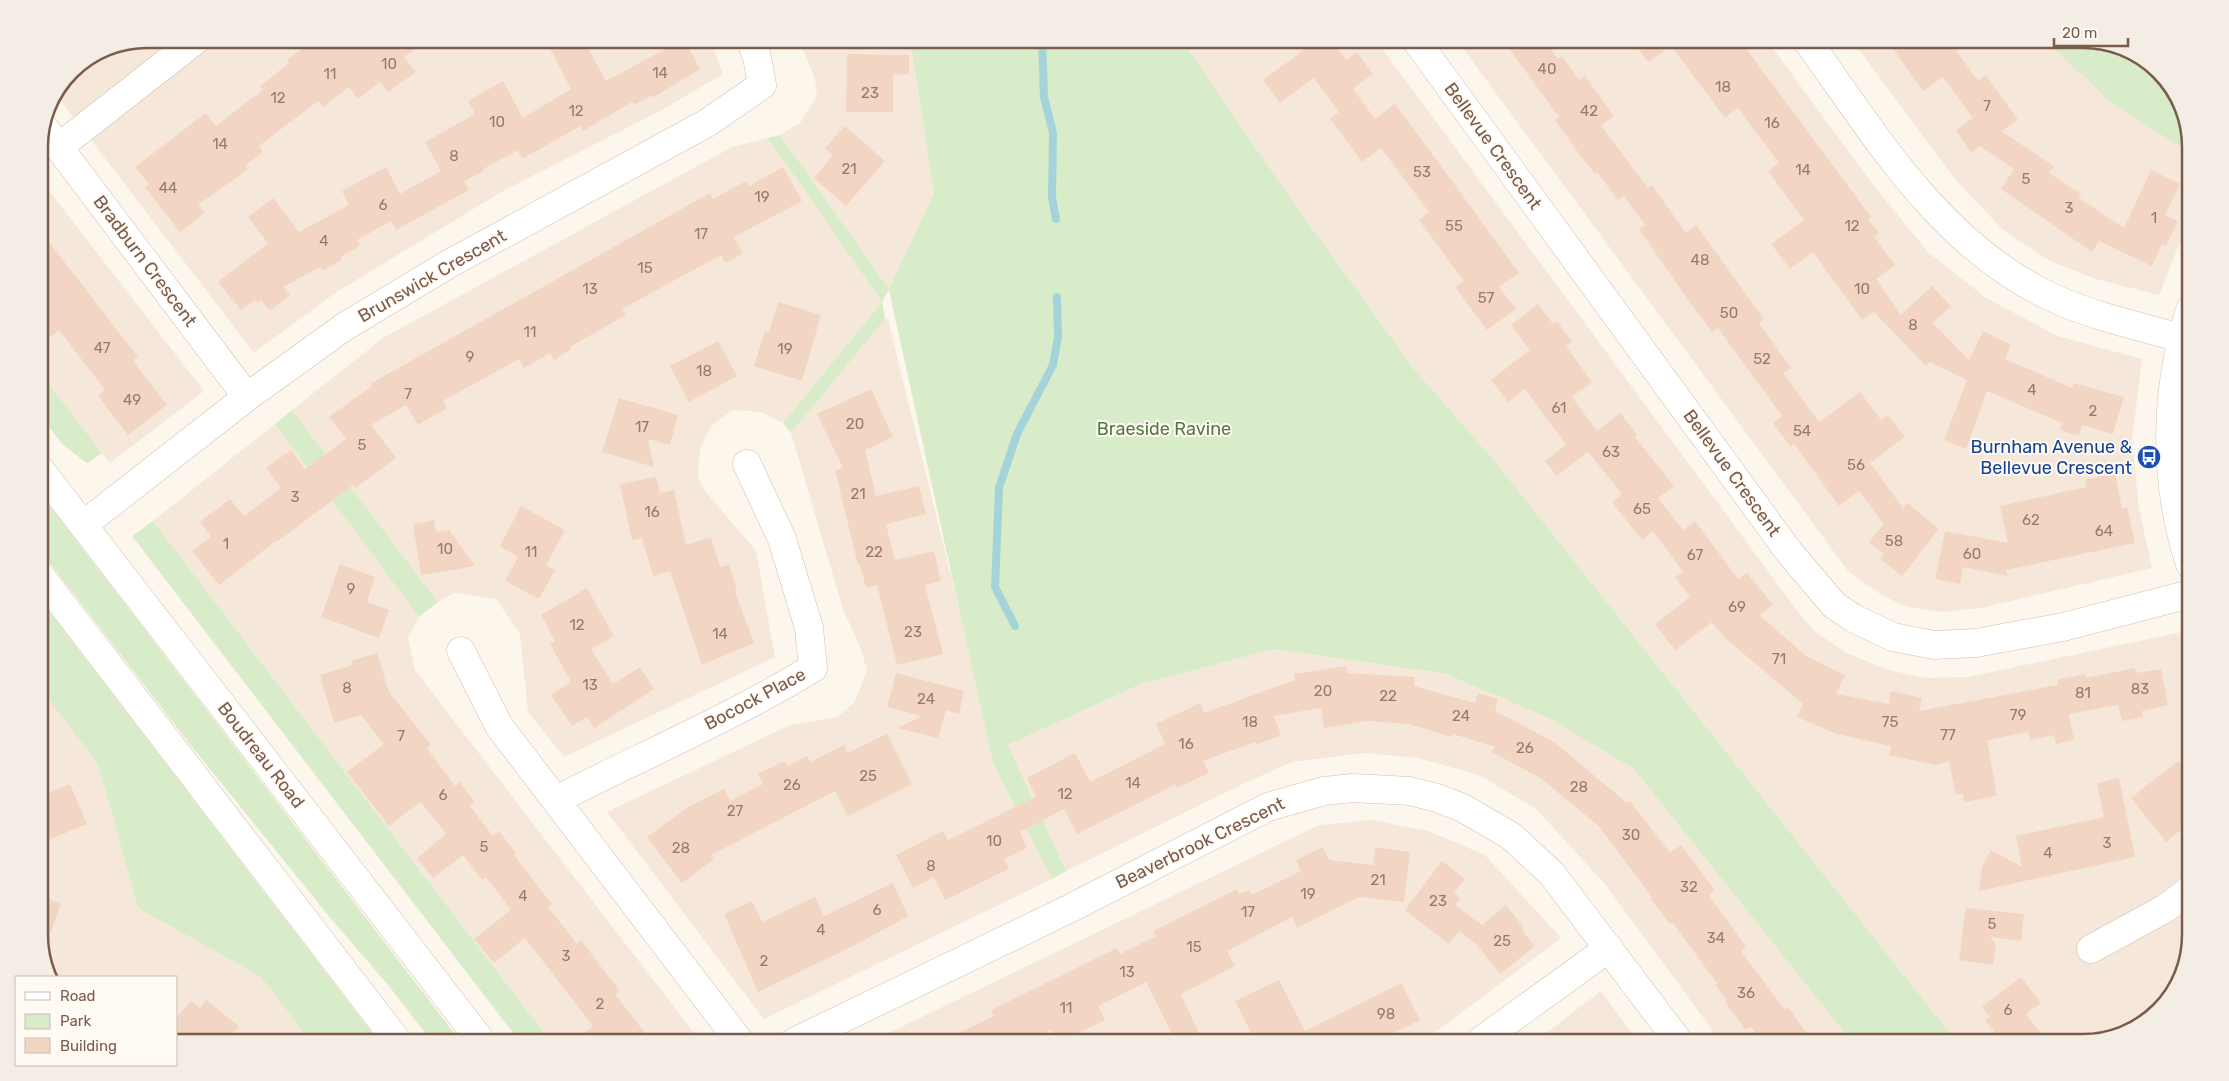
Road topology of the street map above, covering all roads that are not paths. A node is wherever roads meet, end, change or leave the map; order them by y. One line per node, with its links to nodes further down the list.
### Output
1 (186, 48): 6 (street)
2 (754, 48): 8 (street, Brunswick Crescent)
3 (1421, 48): 14 (street, Bellevue Crescent)
4 (1813, 48): 7 (street)
5 (49, 133): 6 (street, Bradburn Crescent)
6 (59, 147): 8 (street, Bradburn Crescent)
7 (2181, 338): 12 (street)
8 (247, 397): 11 (street, Brunswick Crescent)
9 (747, 464): 16 (street, Bocock Place)
10 (48, 480): 11 (street, Boudreau Road)
11 (83, 525): 21 (street, Boudreau Road)
12 (2181, 529)
13 (48, 586): 20 (street)
14 (2182, 596)
15 (461, 652): 16 (street)
16 (556, 800): 22 (street)
17 (2182, 896): 19 (street)
18 (1609, 948): 23 (street, Beaverbrook Crescent); 24 (street); 25 (street, Beaverbrook Crescent)
19 (2090, 949)
20 (392, 1034)
21 (476, 1034)
22 (734, 1034)
23 (811, 1034)
24 (1490, 1034)
25 (1673, 1034)

